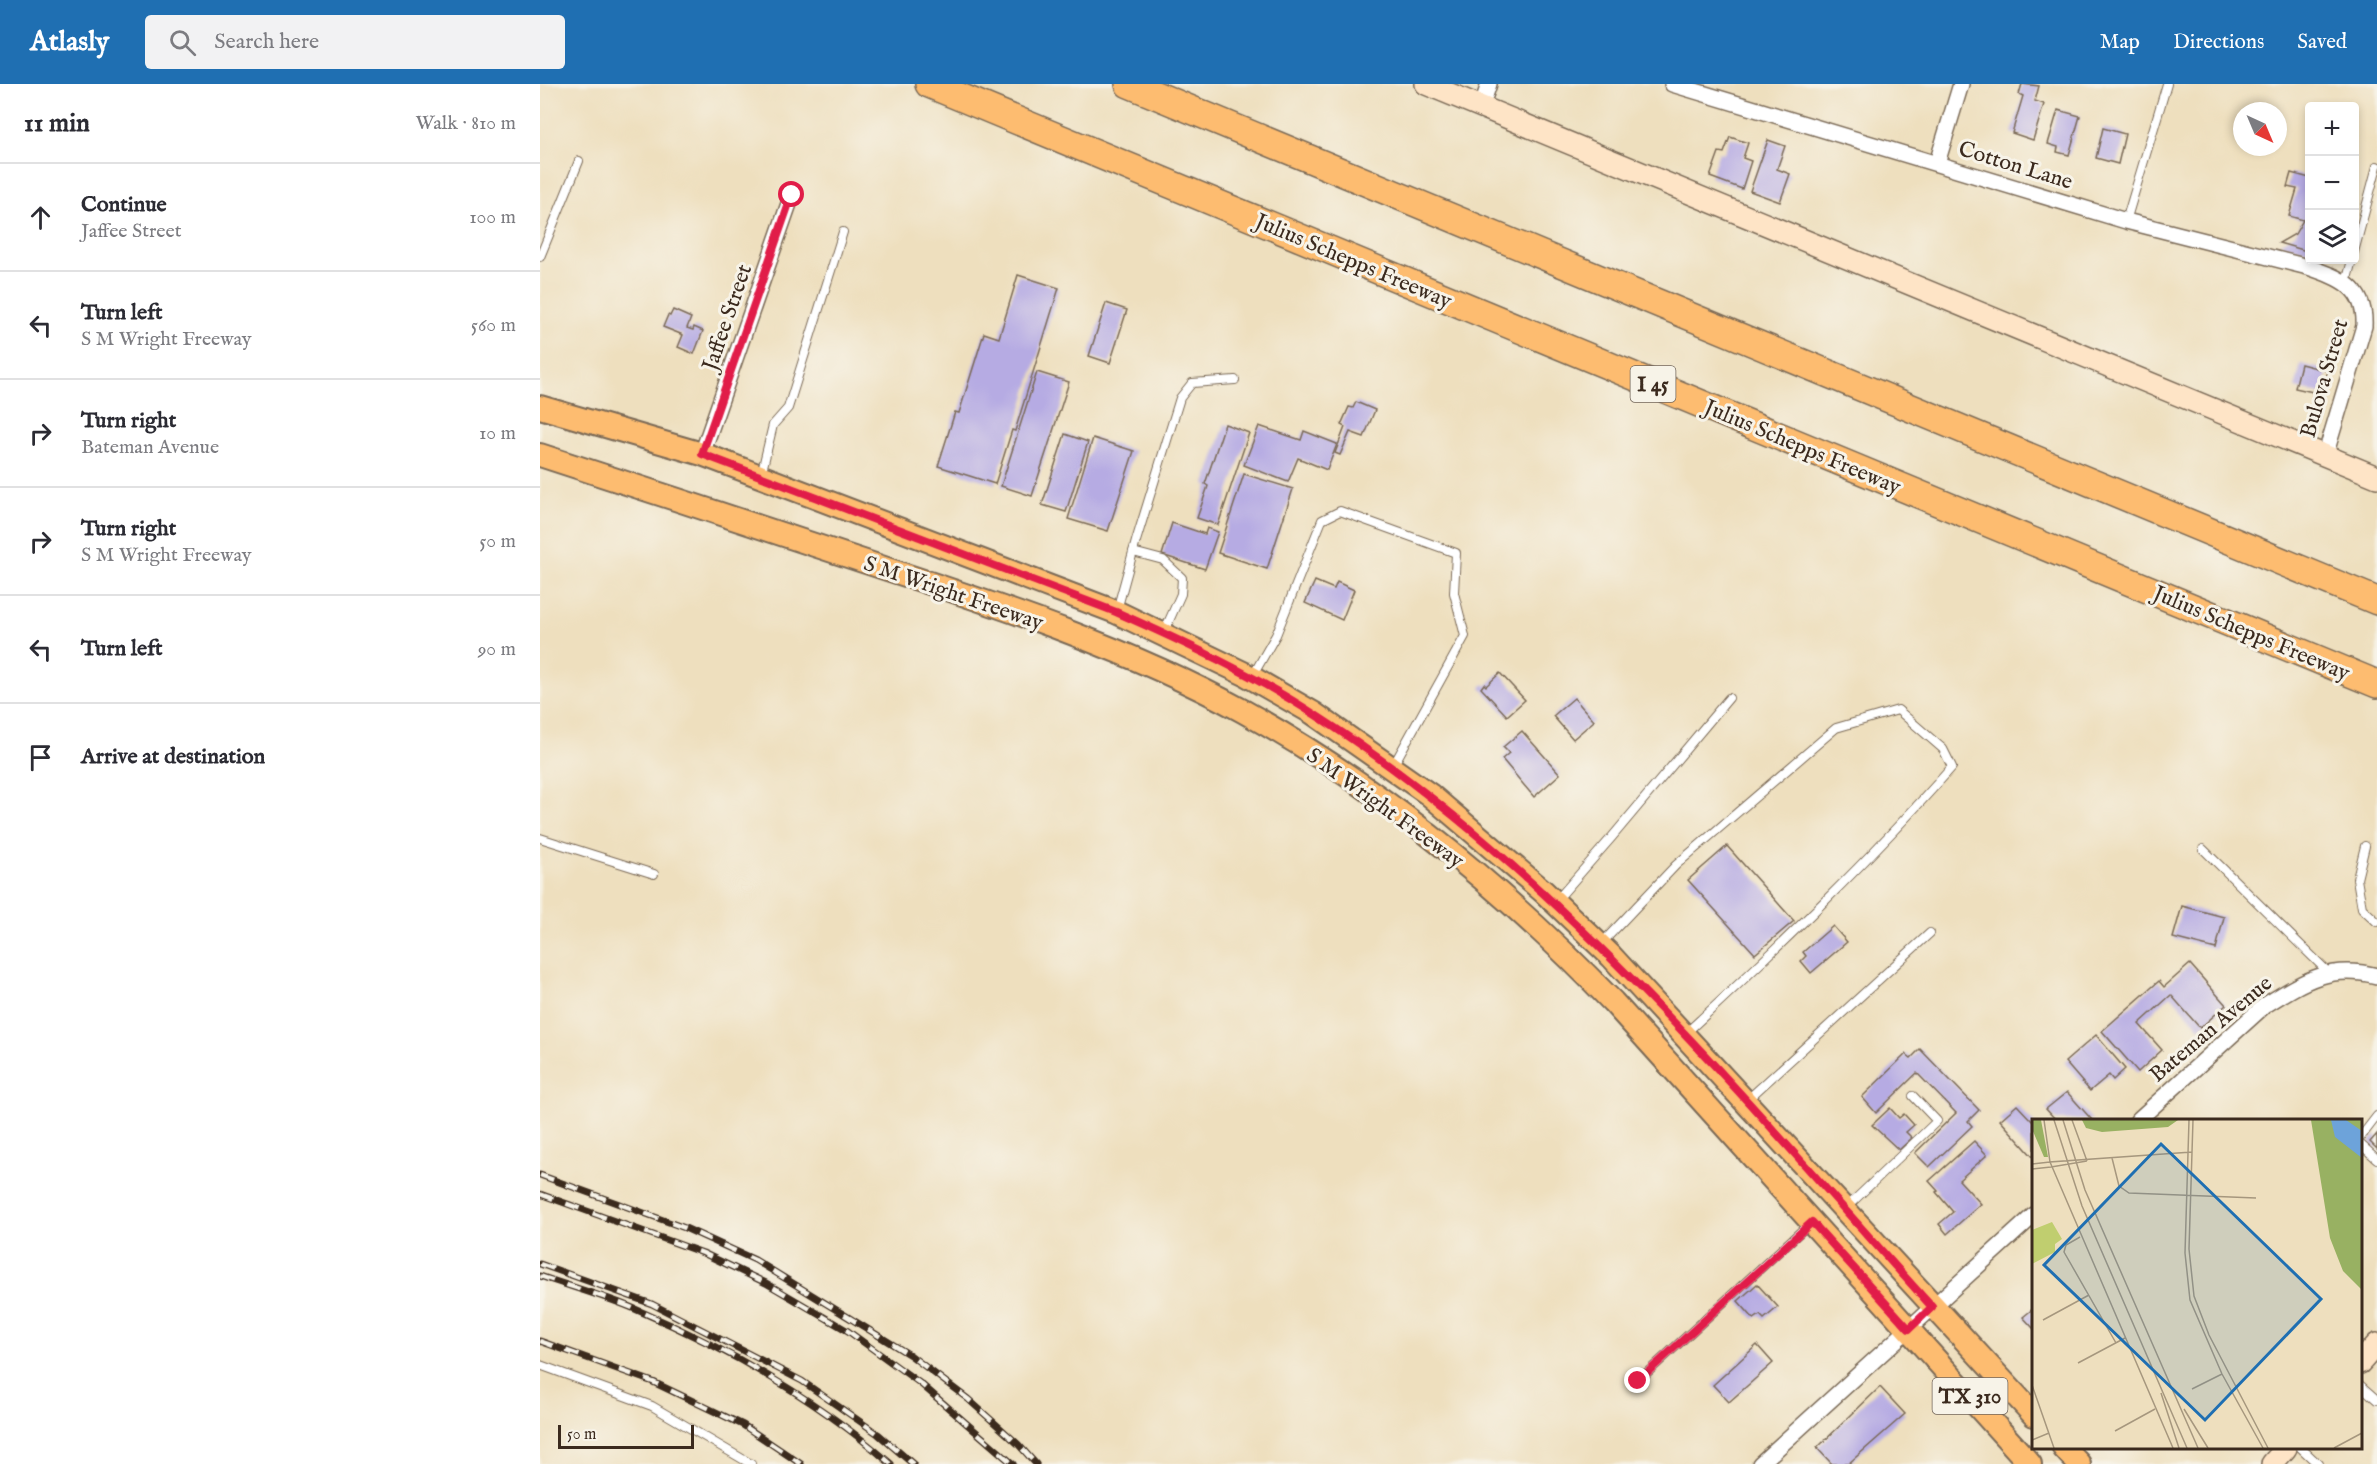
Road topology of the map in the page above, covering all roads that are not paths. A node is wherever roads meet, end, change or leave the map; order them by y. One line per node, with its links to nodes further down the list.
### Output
1 (929, 84): 31 (highway, Julius Schepps Freeway / I 45)
2 (1129, 84): 27 (highway)
3 (1426, 84): 8 (main road)
4 (1489, 84): 8 (street)
5 (1672, 84): 10 (street, Cotton Lane)
6 (1961, 84): 10 (street)
7 (2167, 84): 13 (lane)
8 (1481, 108): 23 (main road)
9 (579, 161): 16 (lane)
10 (1937, 163): 13 (street, Cotton Lane)
11 (2377, 166): 15 (lane)
12 (792, 195): 21 (street, Jaffee Street)
13 (2126, 221): 18 (street, Cotton Lane)
14 (843, 232): 24 (lane)
15 (2359, 236)
16 (540, 256)
17 (2351, 264): 18 (lane)
18 (2346, 283): 23 (street, Bulova Street)
19 (1234, 380): 26 (lane)
20 (540, 407): 21 (main road, S M Wright Freeway / TX 310)
21 (702, 454): 24 (main road, S M Wright Freeway / TX 310)
22 (540, 455): 54 (main road, S M Wright Freeway / TX 310)
23 (2325, 456): 25 (main road)
24 (760, 476): 28 (main road, S M Wright Freeway / TX 310)
25 (2377, 477)
26 (1132, 552): 28 (lane); 29 (lane)
27 (2377, 601)
28 (1116, 612): 29 (main road, S M Wright Freeway / TX 310)
29 (1164, 633): 30 (main road, S M Wright Freeway / TX 310)
30 (1251, 678): 33 (main road, S M Wright Freeway / TX 310); 33 (lane)
31 (2377, 684)
32 (1729, 698): 38 (lane)
33 (1392, 767): 38 (main road, S M Wright Freeway / TX 310)
34 (540, 838): 37 (lane)
35 (2365, 846): 39 (lane)
36 (2203, 849): 42 (lane)
37 (654, 874)
38 (1555, 902): 41 (main road, S M Wright Freeway / TX 310)
39 (2377, 922)
40 (1930, 933): 46 (lane)
41 (1600, 945): 44 (main road, S M Wright Freeway / TX 310); 44 (lane)
42 (2323, 975): 43 (street); 48 (street, Bateman Avenue)
43 (2377, 976)
44 (1684, 1034): 46 (main road, S M Wright Freeway / TX 310)
45 (1913, 1096): 52 (lane)
46 (1746, 1101): 52 (main road, S M Wright Freeway / TX 310)
47 (2377, 1116): 49 (lane)
48 (2139, 1119)
49 (2362, 1137)
50 (2362, 1145): 51 (lane)
51 (2377, 1159)
52 (1844, 1210): 55 (main road, S M Wright Freeway / TX 310)
53 (2032, 1217): 55 (street)
54 (1812, 1222): 56 (main road, S M Wright Freeway / TX 310); 60 (lane)
55 (1932, 1307): 56 (street); 63 (main road, S M Wright Freeway / TX 310)
56 (1909, 1329): 68 (street); 69 (main road, S M Wright Freeway / TX 310)
57 (2377, 1344): 58 (main road)
58 (2362, 1362)
59 (540, 1365): 67 (lane)
60 (1638, 1381)
61 (2362, 1386): 62 (lane)
62 (2377, 1400)
63 (2032, 1413)
64 (2065, 1449): 70 (main road)
65 (2285, 1449): 71 (main road)
66 (2302, 1449): 72 (lane)
67 (751, 1464)
68 (1760, 1464)
69 (2030, 1464)
70 (2079, 1464)
71 (2272, 1464)
72 (2318, 1464)

